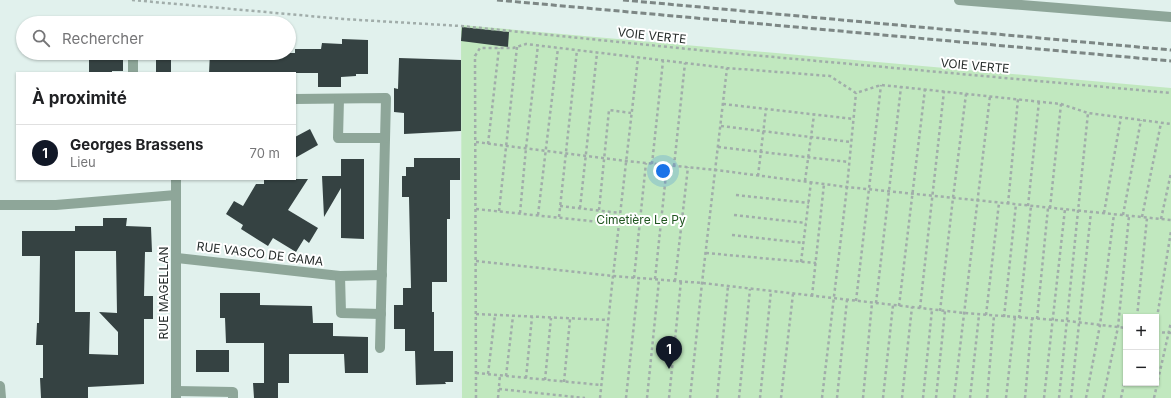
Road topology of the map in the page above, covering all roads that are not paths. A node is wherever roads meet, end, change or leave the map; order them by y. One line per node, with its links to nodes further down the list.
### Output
1 (959, 0): 2 (street)
2 (1171, 17)
3 (133, 60): 4 (street)
4 (133, 72)
5 (296, 99): 6 (street)
6 (339, 99): 7 (street); 7 (street)
7 (385, 138): 12 (street)
8 (176, 180): 9 (street, RUE MAGELLAN)
9 (176, 195): 10 (street); 11 (street, RUE MAGELLAN)
10 (0, 205)
11 (177, 258): 13 (street, RUE VASCO DE GAMA); 17 (street, RUE MAGELLAN)
12 (382, 275): 13 (street, RUE VASCO DE GAMA); 14 (street)
13 (340, 276): 14 (street)
14 (381, 314): 15 (street)
15 (380, 348)
16 (0, 386): 18 (street)
17 (176, 395): 19 (street, RUE MAGELLAN)
18 (1, 398)
19 (233, 398)

